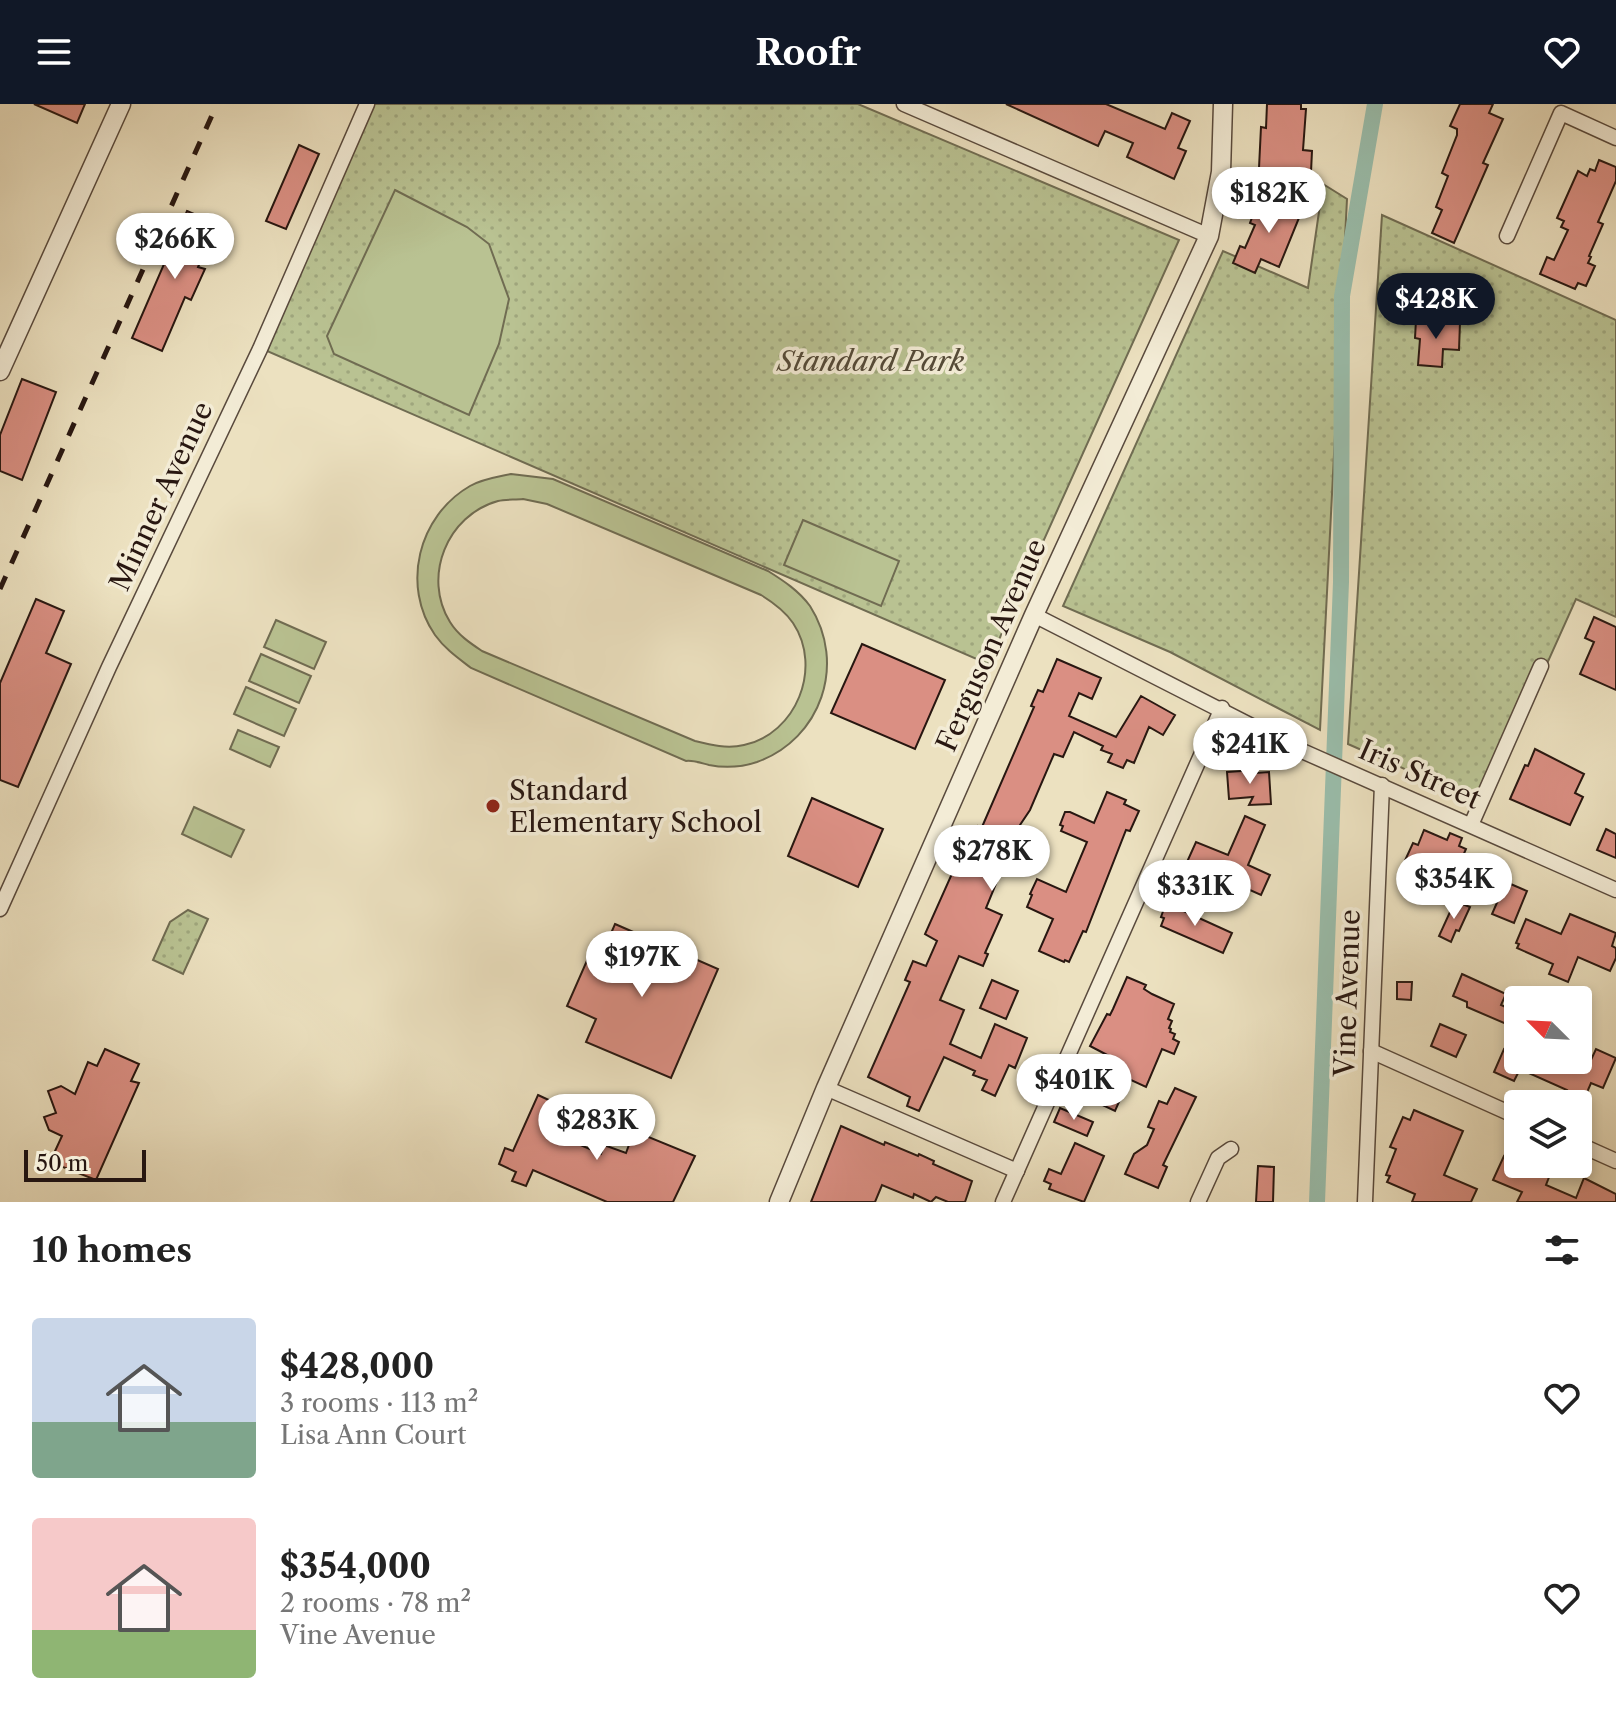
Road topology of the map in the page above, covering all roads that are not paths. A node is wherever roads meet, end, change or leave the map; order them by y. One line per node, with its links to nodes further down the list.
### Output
1 (121, 104): 8 (street)
2 (367, 104): 15 (street, Minner Avenue)
3 (904, 104): 6 (street)
4 (1223, 104): 6 (street, Ferguson Avenue)
5 (1616, 138): 7 (street)
6 (1209, 236): 9 (street, Ferguson Avenue)
7 (1507, 236)
8 (0, 371)
9 (1034, 615): 11 (street, Iris Street); 17 (street, Ferguson Avenue)
10 (1541, 666): 13 (street)
11 (1222, 708): 12 (street, Iris Street); 22 (street)
12 (1382, 785): 13 (street, Iris Street); 16 (street, Vine Avenue)
13 (1471, 825): 14 (street, Iris Street)
14 (1616, 890)
15 (0, 909)
16 (1371, 1051): 18 (street); 26 (street, Vine Avenue)
17 (826, 1088): 22 (street); 23 (street, Ferguson Avenue)
18 (1504, 1111)
19 (1231, 1149): 25 (street)
20 (1592, 1150): 21 (street)
21 (1616, 1161)
22 (1017, 1171): 24 (street)
23 (779, 1202)
24 (1003, 1202)
25 (1198, 1202)
26 (1365, 1202)

